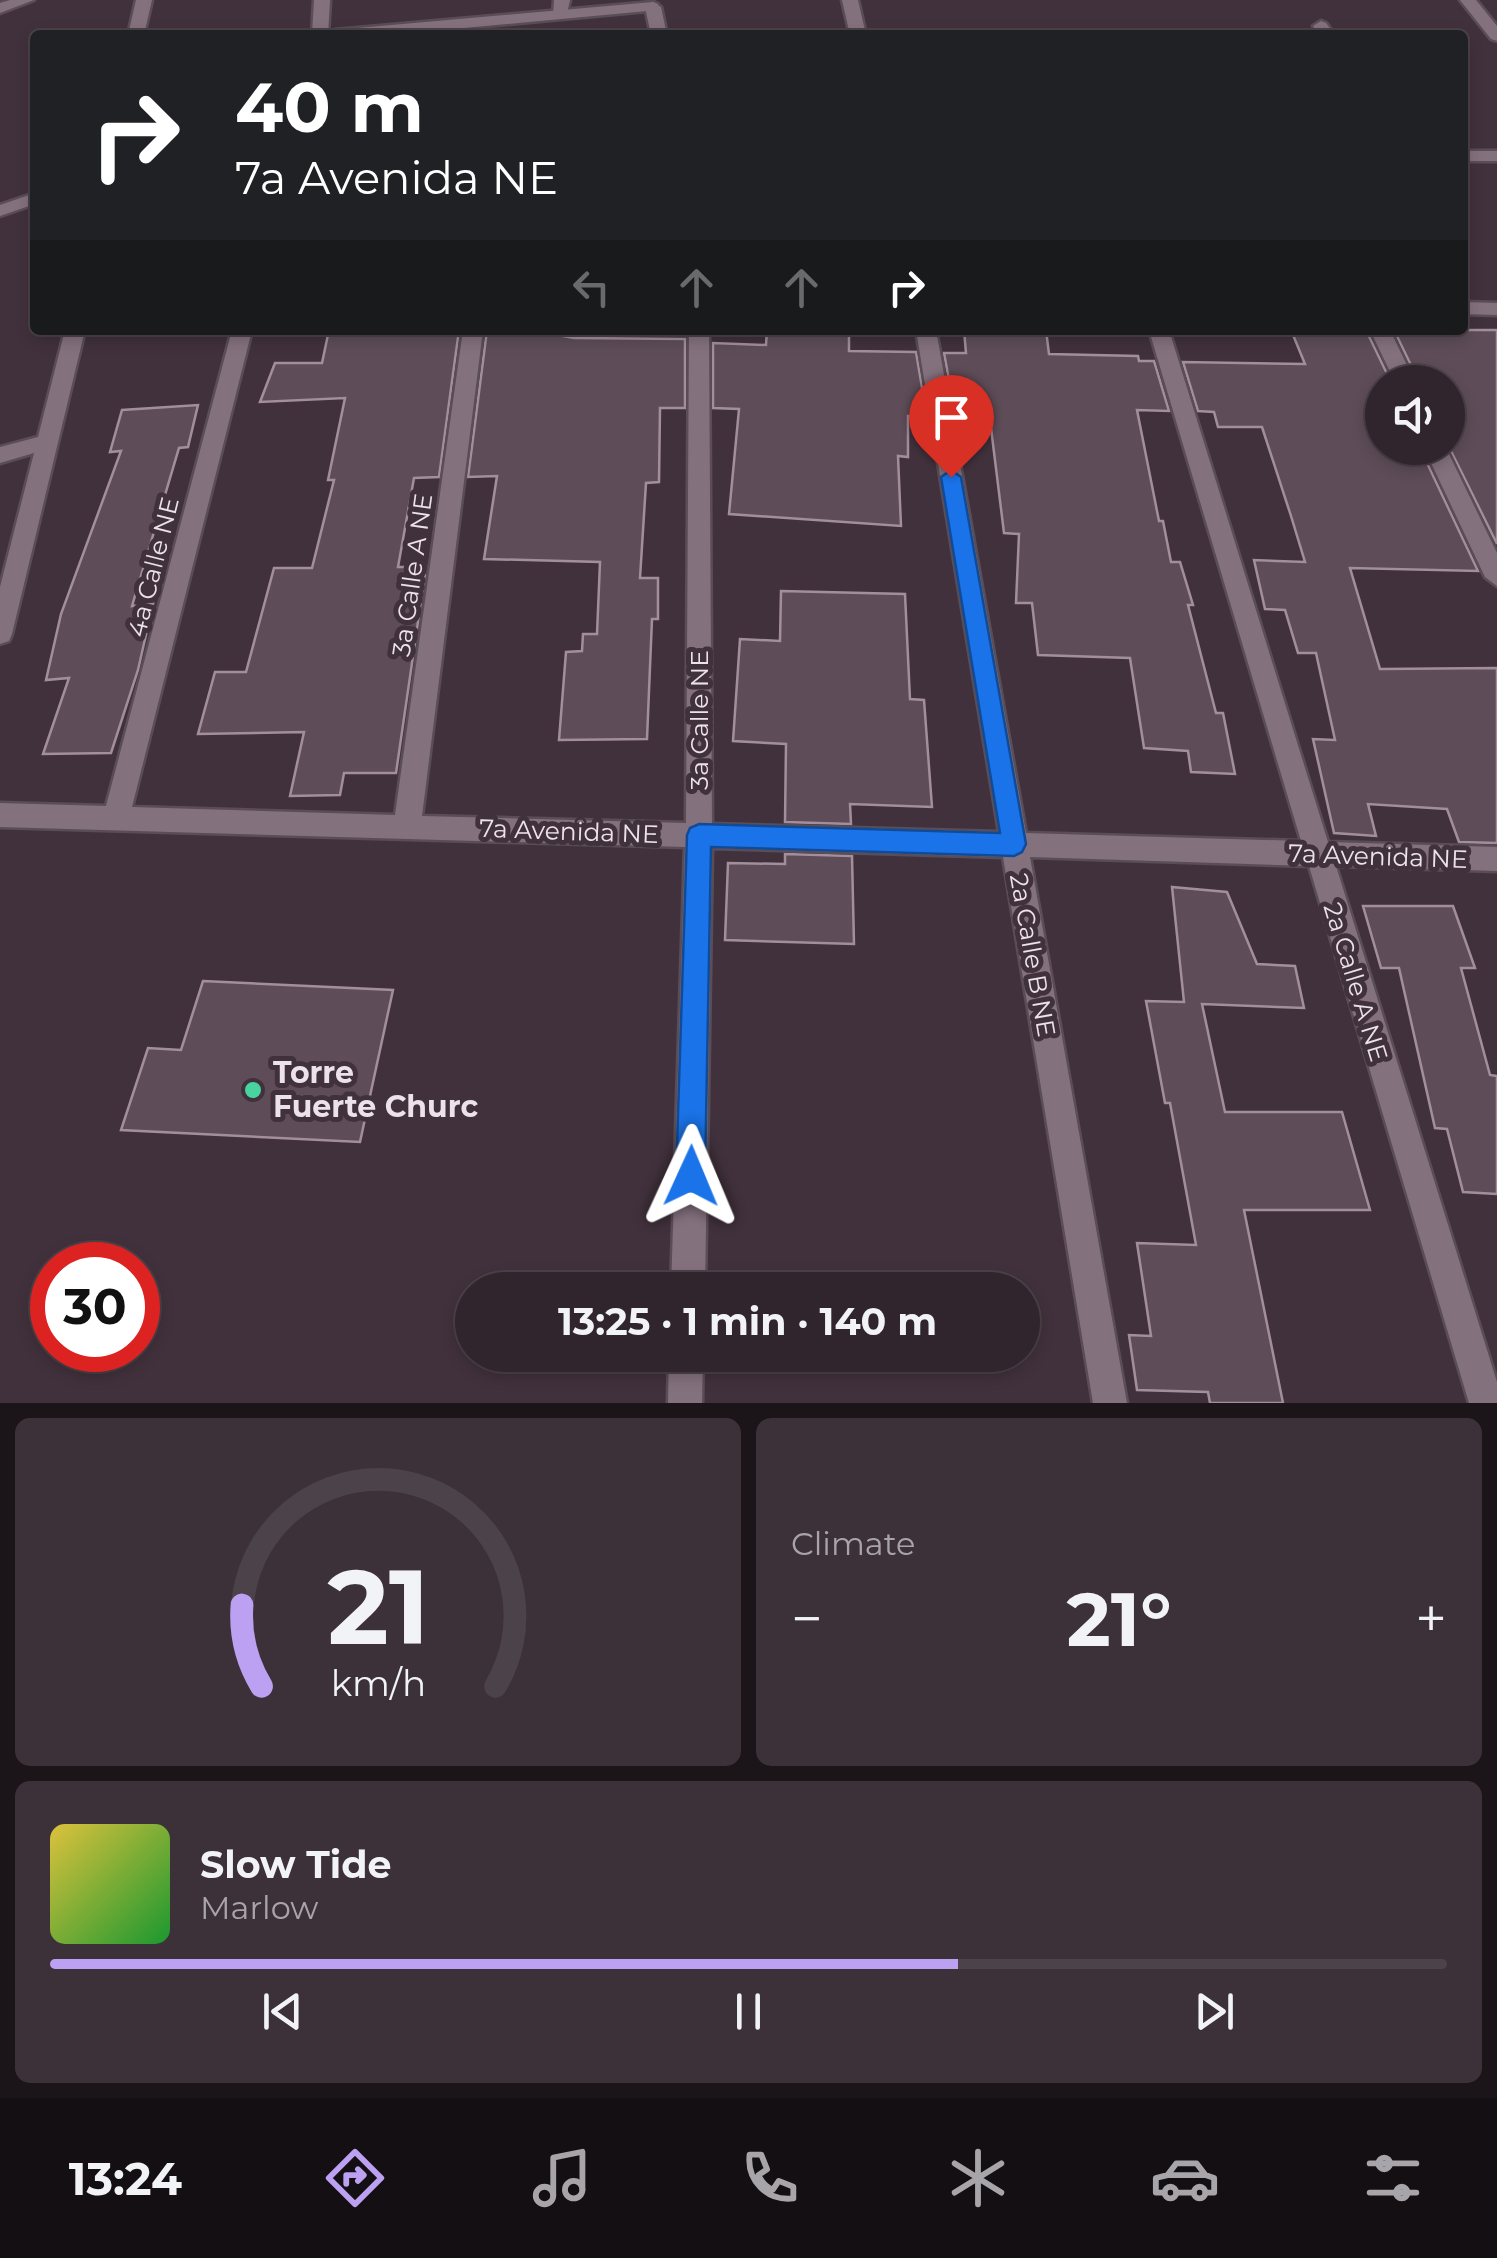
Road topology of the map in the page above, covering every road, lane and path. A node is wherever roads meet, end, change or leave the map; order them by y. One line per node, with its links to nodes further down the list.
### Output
1 (26, 0): 6 (street)
2 (144, 0): 8 (street)
3 (322, 0): 9 (street)
4 (850, 0): 12 (street)
5 (1468, 0): 13 (street)
6 (0, 8)
7 (562, 8): 10 (street); 11 (street)
8 (137, 30)
9 (320, 30)
10 (377, 30)
11 (658, 30)
12 (857, 30)
13 (1497, 36)
14 (1468, 156): 15 (street)
15 (1497, 156)
16 (30, 200): 17 (street)
17 (0, 211)
18 (1468, 308): 19 (street)
19 (1497, 309)
20 (75, 335): 28 (street)
21 (241, 335): 34 (street, 4a Calle NE)
22 (472, 335): 35 (street, 3a Calle A NE)
23 (698, 335): 36 (street, 3a Calle NE)
24 (927, 335): 37 (street, 2a Calle B NE)
25 (1160, 335): 38 (street, 2a Calle A NE)
26 (1382, 335): 27 (street)
27 (1396, 365)
28 (49, 441): 29 (street); 32 (street)
29 (0, 455)
30 (1443, 465): 31 (street)
31 (1497, 577)
32 (0, 634)
33 (0, 815): 34 (street, 7a Avenida NE)
34 (116, 818): 35 (street, 7a Avenida NE)
35 (407, 827): 36 (street, 7a Avenida NE)
36 (699, 835): 37 (street, 7a Avenida NE); 40 (street, 3a Calle NE)
37 (1014, 844): 38 (street, 7a Avenida NE); 43 (street, 2a Calle B NE)
38 (1316, 854): 39 (street, 7a Avenida NE); 44 (street, 2a Calle A NE)
39 (1497, 859)
40 (688, 1272)
41 (686, 1372): 42 (street)
42 (685, 1403)
43 (1110, 1403)
44 (1486, 1403)

